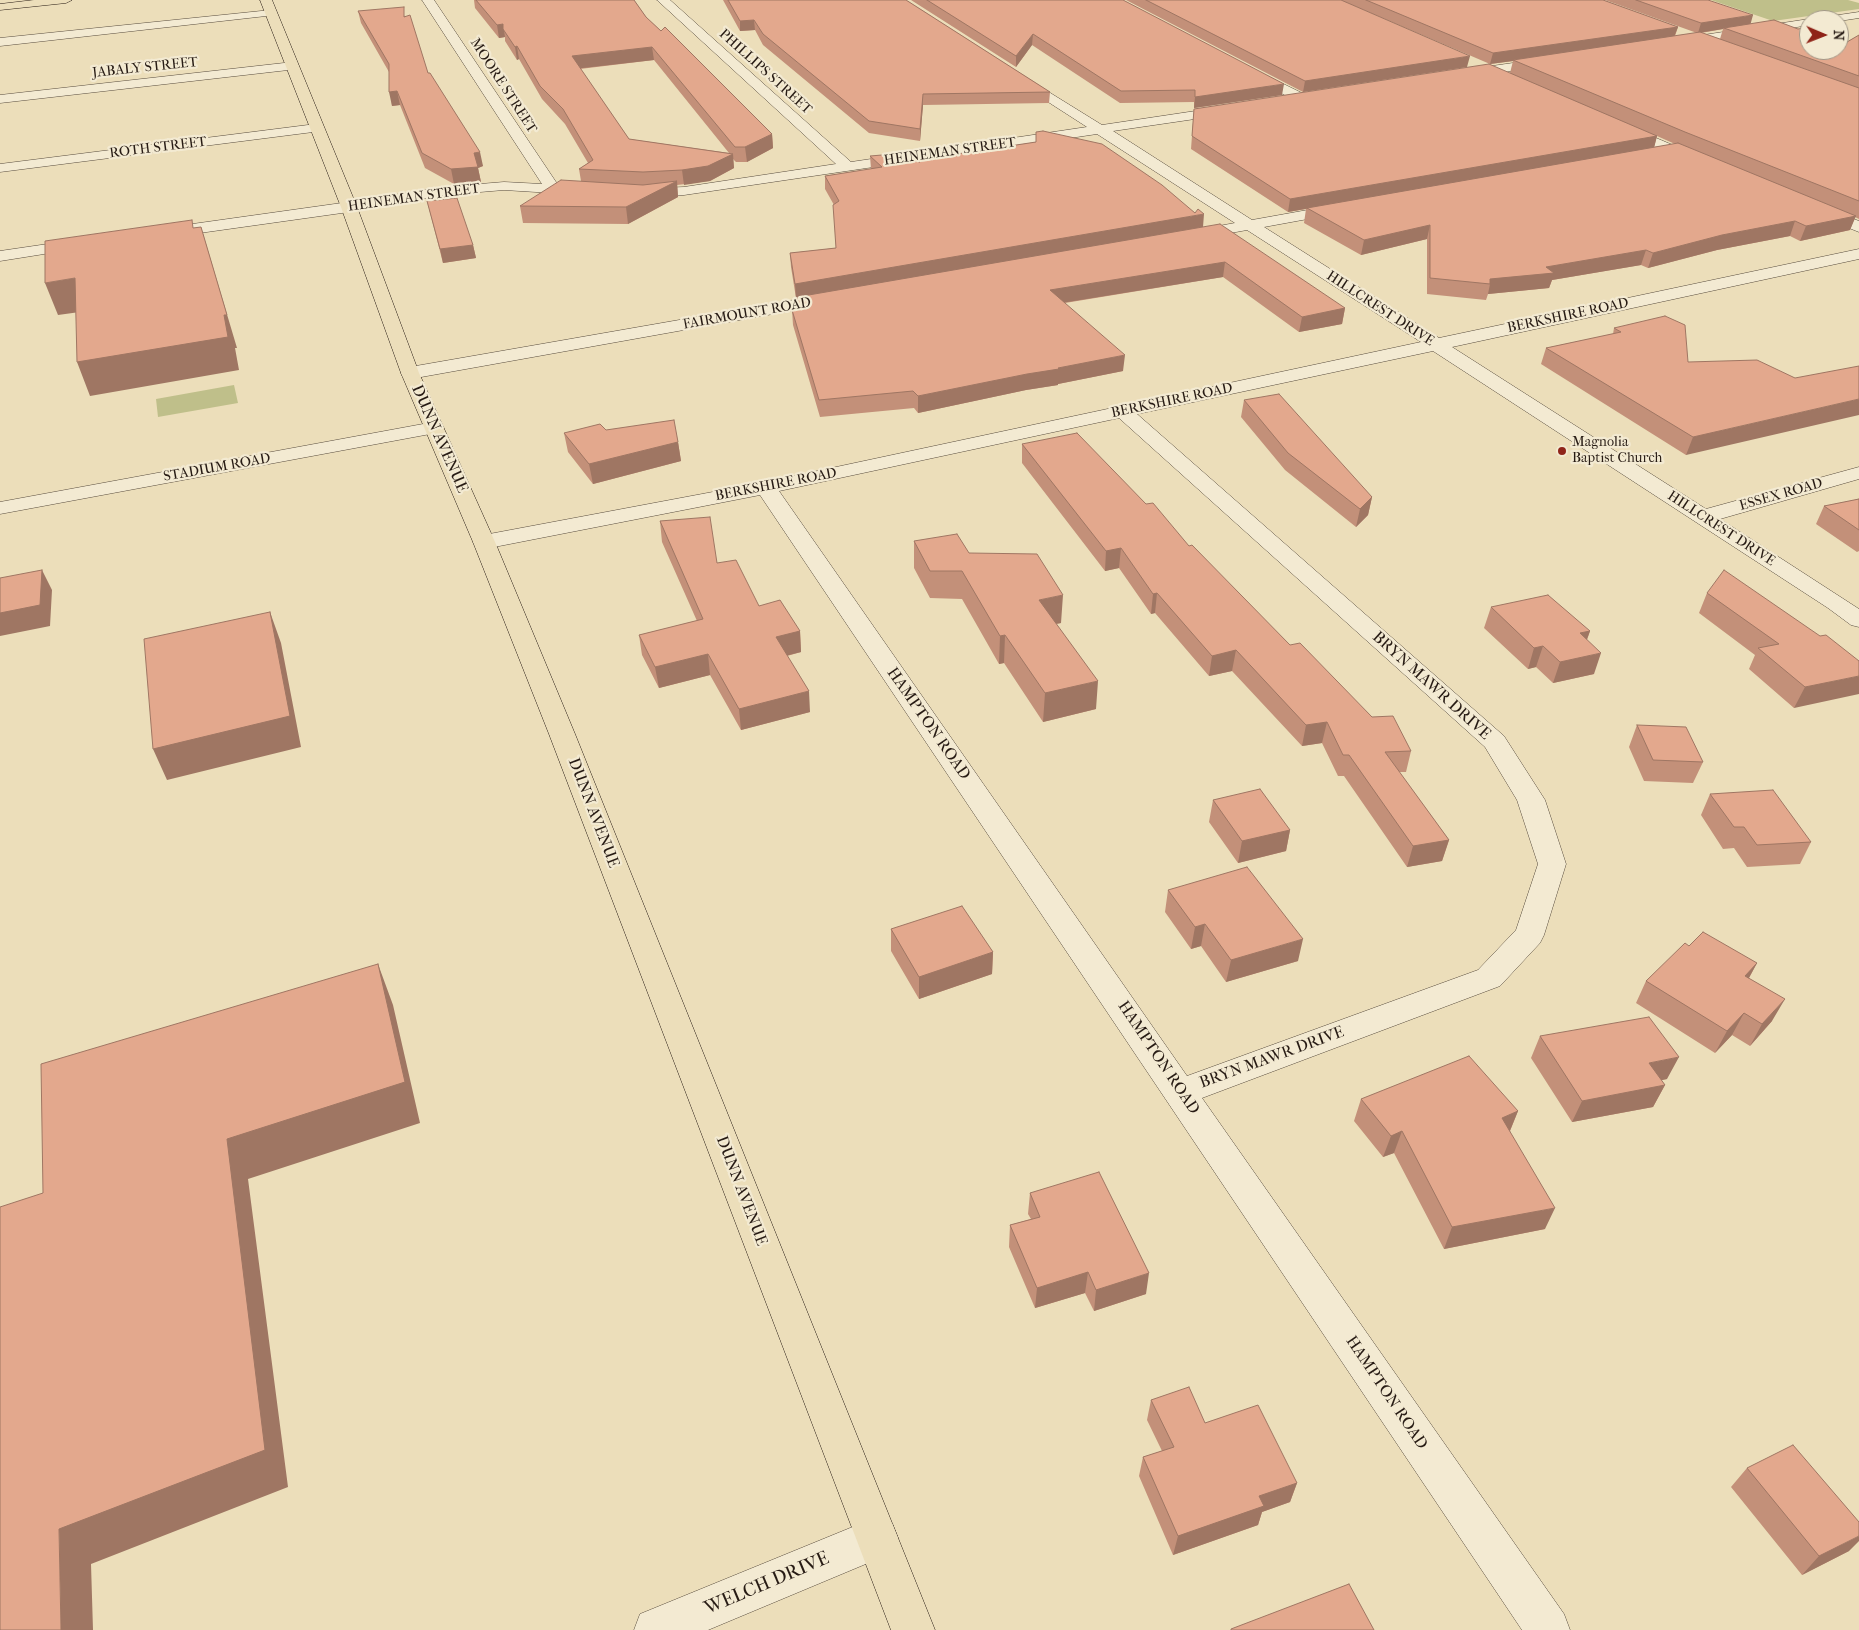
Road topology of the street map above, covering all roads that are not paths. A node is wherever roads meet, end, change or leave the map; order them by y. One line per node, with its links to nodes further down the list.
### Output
1 (66, 0): 5 (main road)
2 (266, 0): 6 (main road, DUNN AVENUE)
3 (428, 0): 32 (street, MOORE STREET)
4 (663, 0): 30 (street, PHILLIPS STREET)
5 (0, 7)
6 (271, 13): 10 (street); 17 (main road, DUNN AVENUE)
7 (1799, 24): 9 (street)
8 (1671, 30): 9 (street)
9 (1699, 39): 11 (street); 12 (street)
10 (0, 42)
11 (1661, 45)
12 (1726, 49)
13 (1463, 59): 18 (street)
14 (1566, 59): 18 (street)
15 (1234, 63): 22 (street)
16 (1000, 65): 26 (street, HILLCREST DRIVE)
17 (293, 66): 21 (street, JABALY STREET); 25 (main road, DUNN AVENUE)
18 (1490, 71): 19 (street); 20 (street)
19 (1455, 76)
20 (1516, 82)
21 (0, 99)
22 (1284, 102)
23 (1245, 108): 26 (street, HEINEMAN STREET)
24 (1604, 120): 27 (street)
25 (316, 128): 31 (street, ROTH STREET); 37 (main road, DUNN AVENUE)
26 (1100, 130): 30 (street, HEINEMAN STREET); 38 (street, HILLCREST DRIVE)
27 (1675, 151): 28 (street); 29 (street)
28 (1646, 156)
29 (1712, 166)
30 (848, 167): 34 (street, HEINEMAN STREET)
31 (0, 168)
32 (553, 189): 33 (street, HEINEMAN STREET); 37 (street, HEINEMAN STREET)
33 (599, 191)
34 (626, 193)
35 (1804, 204): 39 (street)
36 (1356, 206): 38 (street)
37 (349, 207): 40 (street, HEINEMAN STREET); 47 (main road, DUNN AVENUE)
38 (1250, 225): 41 (street); 46 (street, HILLCREST DRIVE)
39 (1859, 228)
40 (149, 235)
41 (1172, 239)
42 (100, 242): 44 (street)
43 (1859, 254): 46 (street, BERKSHIRE ROAD)
44 (0, 256)
45 (849, 296): 47 (street, FAIRMOUNT ROAD)
46 (1437, 345): 48 (street, BERKSHIRE ROAD); 53 (street, HILLCREST DRIVE)
47 (410, 373): 49 (main road, DUNN AVENUE)
48 (1123, 412): 51 (street, BERKSHIRE ROAD); 56 (street, BRYN MAWR DRIVE)
49 (434, 428): 52 (street, STADIUM ROAD); 54 (main road, DUNN AVENUE)
50 (1859, 473): 53 (street, ESSEX ROAD)
51 (766, 488): 54 (street, BERKSHIRE ROAD); 56 (street, HAMPTON ROAD)
52 (0, 508)
53 (1702, 517): 55 (street, HILLCREST DRIVE)
54 (484, 542): 57 (main road, DUNN AVENUE)
55 (1859, 620)
56 (1181, 1092): 60 (street, HAMPTON ROAD)
57 (877, 1538): 58 (street, WELCH DRIVE); 59 (main road, DUNN AVENUE)
58 (656, 1630)
59 (913, 1630)
60 (1548, 1630)

